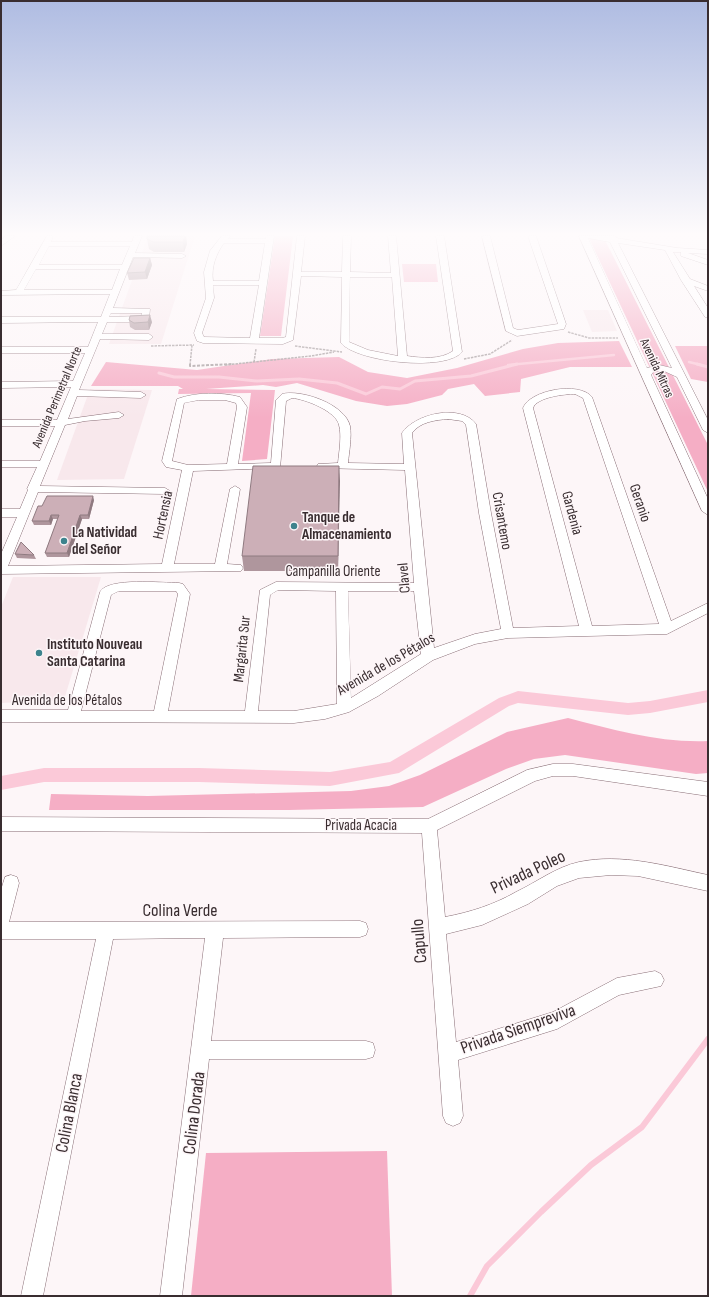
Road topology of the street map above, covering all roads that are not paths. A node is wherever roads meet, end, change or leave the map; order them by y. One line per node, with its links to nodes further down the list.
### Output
1 (113, 297): 13 (street, Avenida Perimetral Norte)
2 (210, 297): 18 (street)
3 (261, 297): 18 (street)
4 (294, 297): 18 (street)
5 (346, 297): 21 (street)
6 (397, 297): 21 (street)
7 (449, 297): 21 (street)
8 (501, 297): 9 (street)
9 (553, 297)
10 (610, 297): 22 (street, Avenida Mitras)
11 (640, 297): 23 (street, Avenida Mitras)
12 (696, 297): 14 (street)
13 (106, 315): 15 (street); 16 (street, Avenida Perimetral Norte)
14 (708, 315)
15 (1, 320)
16 (97, 336): 17 (street); 20 (street, Avenida Perimetral Norte)
17 (149, 337)
18 (254, 341)
19 (1, 350): 20 (street)
20 (91, 350): 25 (street, Avenida Perimetral Norte)
21 (403, 359)
22 (646, 376): 23 (street); 45 (street, Avenida Mitras)
23 (680, 376): 28 (street, Avenida Mitras)
24 (1, 385): 25 (street)
25 (76, 389): 26 (street); 32 (street, Avenida Perimetral Norte)
26 (141, 395)
27 (530, 403): 56 (street, Geranio); 58 (street, Gardenia)
28 (695, 404): 29 (street); 34 (street, Avenida Mitras)
29 (708, 407)
30 (119, 415): 32 (street)
31 (1, 423): 32 (street)
32 (60, 423): 36 (street, Avenida Perimetral Norte)
33 (410, 426): 40 (street, Clavel); 57 (street, Crisantemo)
34 (708, 430)
35 (1, 464): 36 (street)
36 (43, 464): 42 (street, Avenida Perimetral Norte)
37 (232, 466): 39 (street); 41 (street); 41 (street)
38 (313, 466): 39 (street)
39 (343, 466): 40 (street)
40 (410, 467): 53 (street, Clavel)
41 (188, 468): 51 (street, Hortensia)
42 (32, 489): 44 (street); 47 (street, Avenida Perimetral Norte)
43 (235, 489): 48 (street)
44 (165, 491)
45 (708, 511)
46 (1, 513): 47 (street)
47 (23, 513): 50 (street, Avenida Perimetral Norte)
48 (220, 568): 49 (street); 51 (street)
49 (237, 568)
50 (1, 569): 51 (street)
51 (167, 569)
52 (342, 587): 53 (street, Campanilla Oriente); 54 (street, Campanilla Oriente); 60 (street)
53 (420, 587): 59 (street, Clavel)
54 (270, 588): 64 (street, Margarita Sur)
55 (708, 608): 56 (street, Avenida de los Pétalos)
56 (667, 629): 58 (street, Avenida de los Pétalos)
57 (508, 632): 58 (street, Avenida de los Pétalos); 59 (street, Avenida de los Pétalos)
58 (588, 632)
59 (428, 656): 60 (street, Avenida de los Pétalos)
60 (344, 708): 64 (street, Avenida de los Pétalos)
61 (1, 716): 62 (street, Avenida de los Pétalos)
62 (73, 716): 63 (street, Avenida de los Pétalos); 63 (street)
63 (160, 716): 64 (street, Avenida de los Pétalos)
64 (251, 716)
65 (708, 789): 67 (street, Privada Acacia)
66 (1, 824): 67 (street, Privada Acacia)
67 (429, 826): 71 (street, Capullo)
68 (12, 883): 70 (street)
69 (708, 883): 71 (street, Privada Poleo)
70 (1, 921)
71 (438, 927): 79 (street, Capullo)
72 (360, 929): 73 (street, Colina Verde)
73 (215, 930): 75 (street, Colina Verde); 77 (street, Colina Dorada)
74 (1, 931): 75 (street, Colina Verde)
75 (106, 931): 81 (street, Colina Blanca)
76 (654, 980): 79 (street, Privada Siempreviva)
77 (202, 1050): 78 (street); 82 (street, Colina Dorada)
78 (366, 1050)
79 (449, 1053): 80 (street, Capullo)
80 (453, 1116)
81 (32, 1296)
82 (171, 1296)

